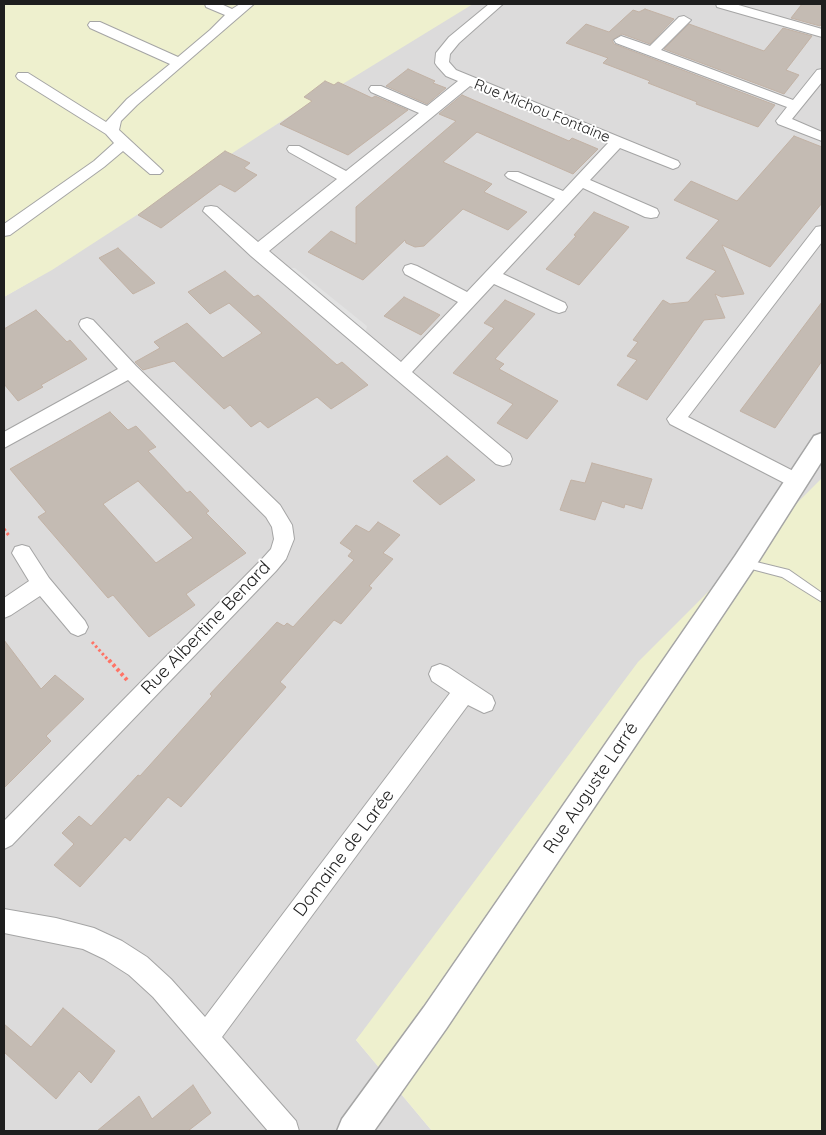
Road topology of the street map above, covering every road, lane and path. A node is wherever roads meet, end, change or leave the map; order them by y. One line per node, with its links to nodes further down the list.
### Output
1 (211, 4): 5 (street)
2 (248, 4): 5 (street)
3 (497, 4): 14 (street, Rue Michou Fontaine)
4 (730, 5): 8 (street)
5 (233, 14): 11 (street)
6 (684, 20): 10 (street)
7 (95, 25): 11 (street)
8 (822, 32)
9 (621, 40): 10 (street)
10 (652, 52): 16 (street)
11 (178, 63): 18 (street)
12 (822, 73): 16 (street)
13 (23, 76): 18 (street)
14 (467, 81): 17 (street, Rue Michou Fontaine); 20 (street, Rue Michou Fontaine)
15 (376, 89): 17 (street)
16 (796, 106): 19 (street)
17 (429, 112): 26 (street, Rue Michou Fontaine)
18 (111, 131): 21 (street)
19 (822, 137)
20 (618, 141): 23 (street, Rue Michou Fontaine); 27 (street, Rue Michou Fontaine)
21 (123, 143): 24 (street); 31 (street)
22 (294, 149): 26 (street)
23 (672, 164)
24 (156, 171)
25 (513, 175): 28 (street)
26 (347, 178): 33 (street, Rue Michou Fontaine)
27 (580, 181): 28 (street, Rue Michou Fontaine); 30 (street)
28 (565, 198): 35 (street, Rue Michou Fontaine)
29 (211, 211): 33 (street)
30 (651, 213)
31 (4, 231)
32 (822, 231): 44 (street)
33 (257, 252): 40 (street)
34 (410, 270): 36 (street)
35 (492, 276): 36 (street, Rue Michou Fontaine); 37 (street)
36 (470, 300): 40 (street, Rue Michou Fontaine)
37 (559, 307)
38 (87, 324): 39 (street, Rue Albertine Benard)
39 (130, 371): 41 (street); 52 (street, Rue Albertine Benard)
40 (401, 374): 43 (street)
41 (4, 442)
42 (822, 442): 44 (street, Rue Auguste Larré)
43 (503, 459)
44 (796, 481): 46 (street, Rue Auguste Larré)
45 (22, 553): 47 (street)
46 (744, 563): 48 (lane); 57 (street, Rue Auguste Larré)
47 (42, 584): 49 (street); 50 (street)
48 (822, 598)
49 (4, 609)
50 (78, 627): 52 (path)
51 (440, 674): 55 (street, Domaine de Larée)
52 (140, 695): 53 (street, Rue Albertine Benard)
53 (4, 837)
54 (4, 921): 55 (street)
55 (205, 1038): 56 (street)
56 (286, 1131)
57 (354, 1131)

